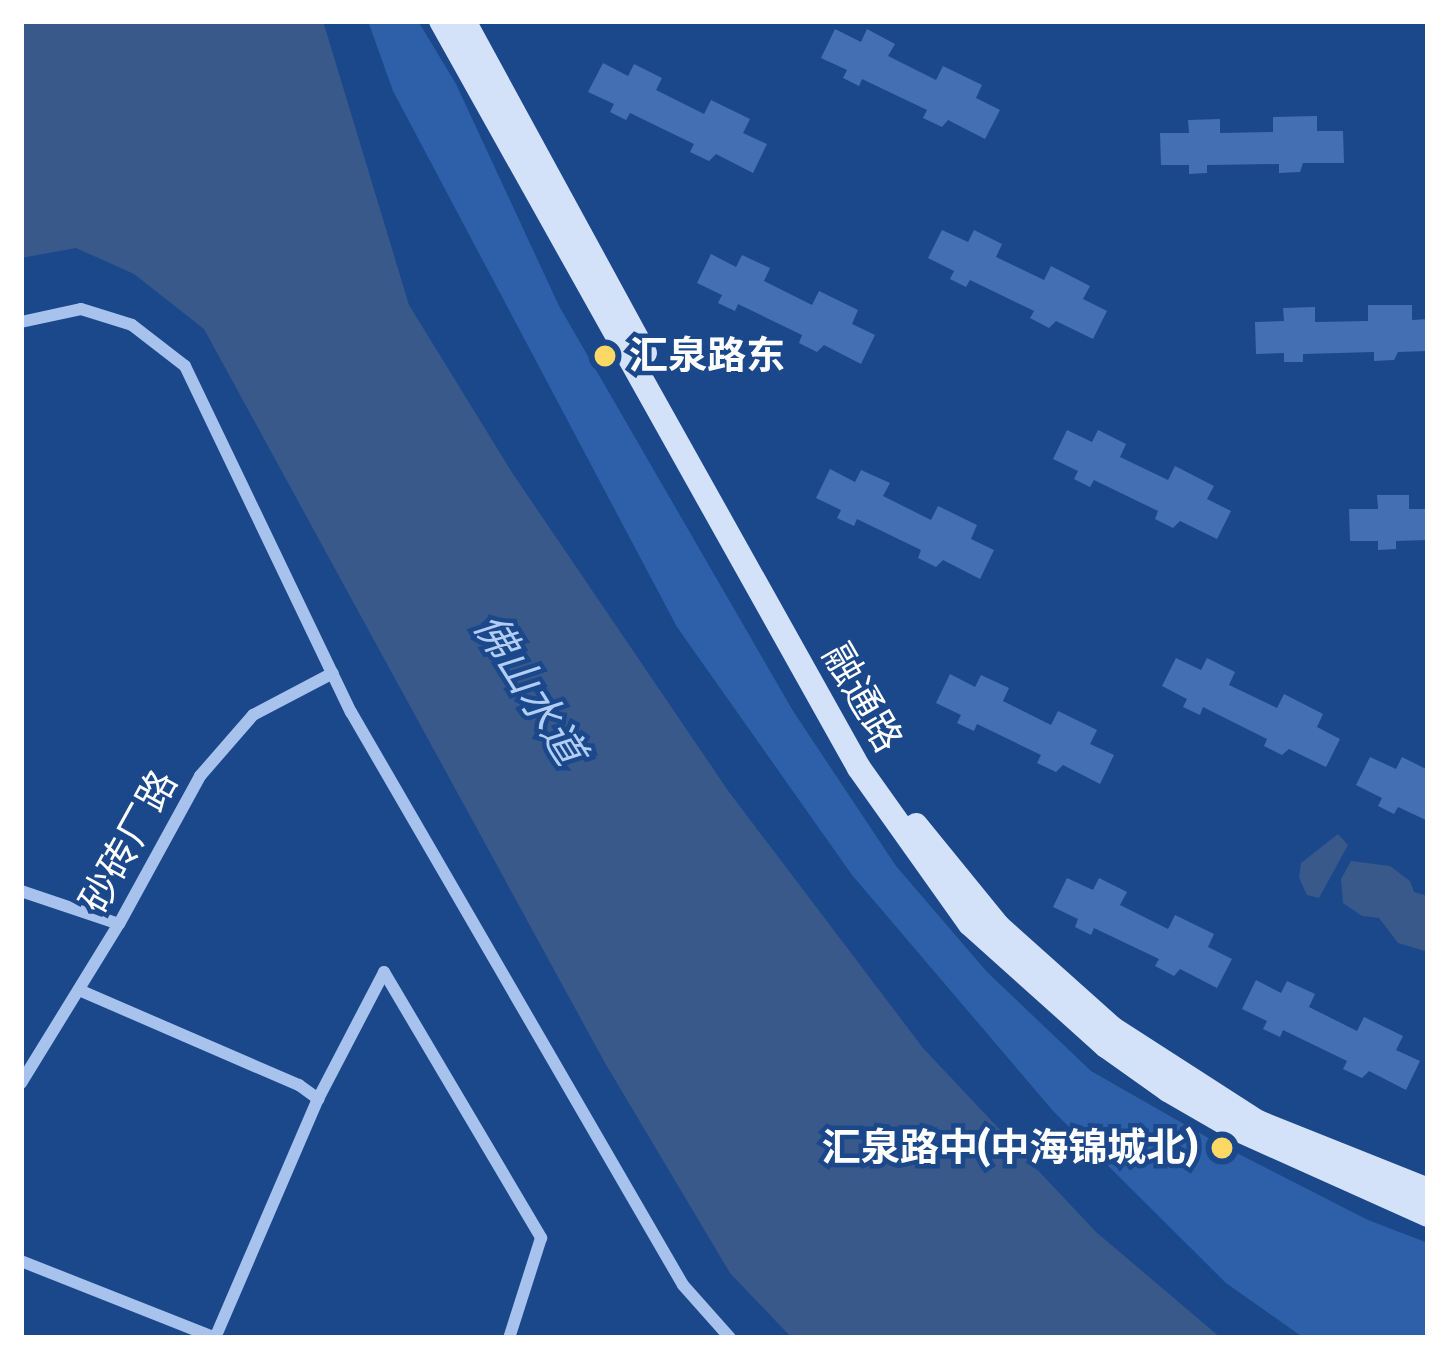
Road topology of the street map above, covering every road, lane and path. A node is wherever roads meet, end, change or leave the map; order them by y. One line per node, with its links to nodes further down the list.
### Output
1 (441, 21): 11 (main road, 融通路)
2 (464, 21): 10 (main road, 融通路)
3 (21, 322): 4 (street)
4 (332, 673): 6 (street, 砂砖厂路); 15 (street)
5 (21, 891): 6 (street)
6 (119, 924): 7 (street, 砂砖厂路)
7 (79, 990): 8 (street, 砂砖厂路); 9 (street)
8 (21, 1084)
9 (318, 1100): 13 (street); 14 (street)
10 (1428, 1190)
11 (1428, 1215)
12 (21, 1261): 13 (street)
13 (215, 1338)
14 (509, 1338)
15 (730, 1338)

